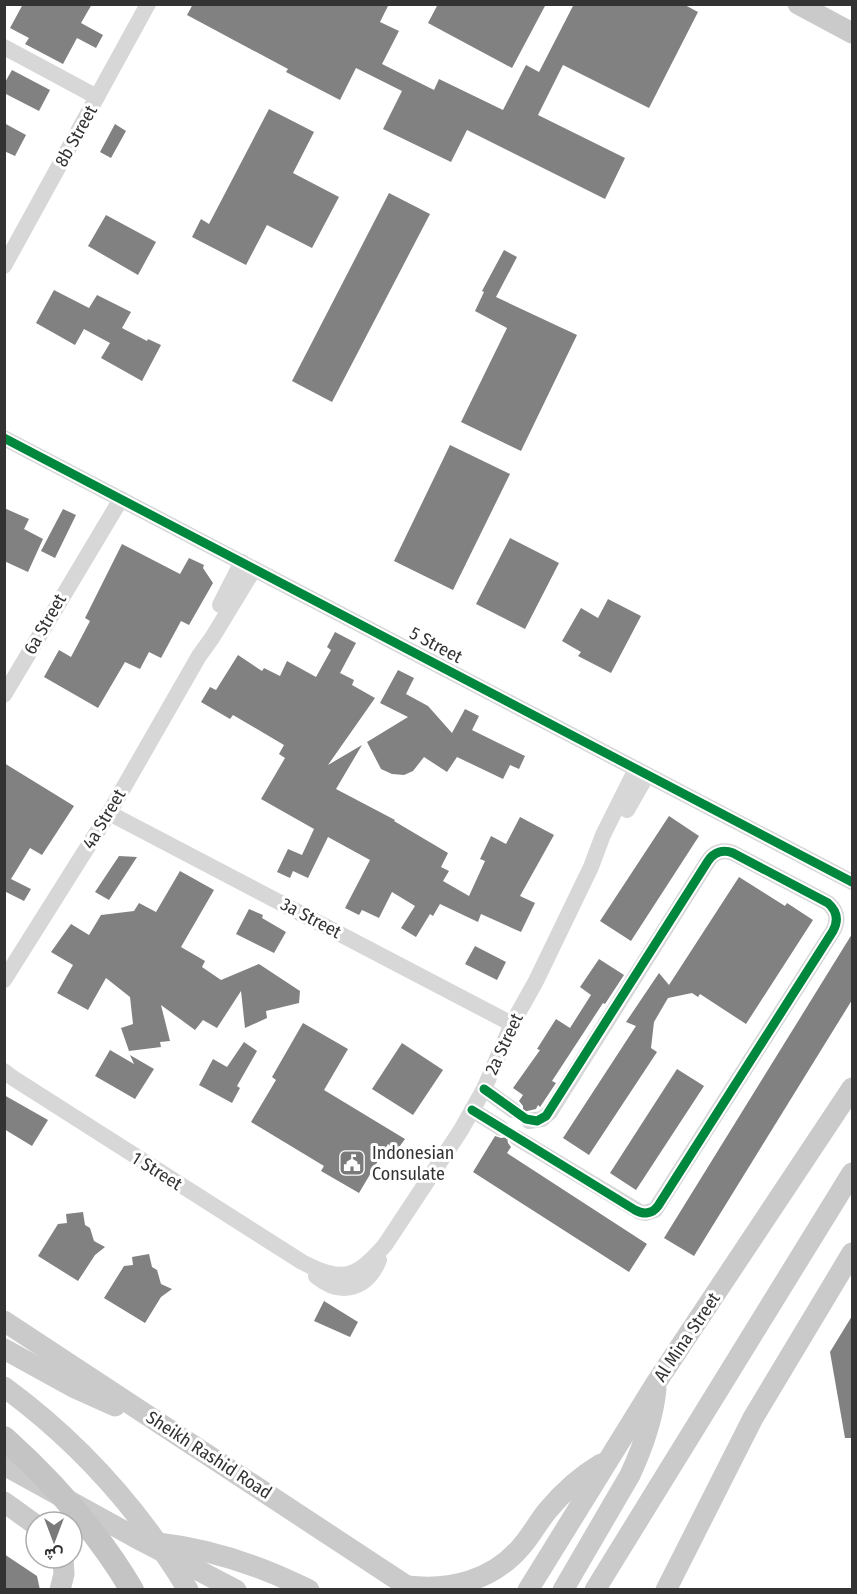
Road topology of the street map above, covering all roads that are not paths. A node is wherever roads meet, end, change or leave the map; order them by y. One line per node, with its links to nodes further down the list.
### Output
1 (148, 4): 5 (street, 8b Street)
2 (798, 4): 3 (main road)
3 (852, 33)
4 (7, 43): 5 (street)
5 (98, 97): 6 (street, 8b Street)
6 (4, 266)
7 (4, 438): 8 (street, 5 Street)
8 (115, 496): 9 (street, 5 Street); 10 (street, 6a Street)
9 (248, 566): 11 (street, 5 Street); 12 (street, 4a Street)
10 (4, 695)
11 (642, 772): 13 (street, 5 Street); 15 (street, 2a Street)
12 (109, 813): 14 (street, 4a Street); 15 (street, 3a Street)
13 (852, 882)
14 (4, 980)
15 (512, 1024): 18 (street, 2a Street)
16 (7, 1075): 26 (street, 1 Street)
17 (852, 1088): 29 (main road, Al Mina Street)
18 (484, 1089): 19 (street, 2a Street); 20 (street)
19 (472, 1110): 22 (street); 26 (street, 2a Street)
20 (513, 1110)
21 (529, 1120): 23 (street)
22 (501, 1128)
23 (517, 1138)
24 (852, 1173): 48 (main road)
25 (852, 1252): 37 (main road)
26 (349, 1281)
27 (4, 1321): 31 (main road, Sheikh Rashid Road)
28 (4, 1349): 31 (main road)
29 (656, 1383): 33 (main road, Al Mina Street); 47 (main road)
30 (4, 1387): 44 (main road, bridge)
31 (165, 1427): 41 (main road, Sheikh Rashid Road)
32 (4, 1438): 43 (highway, bridge)
33 (608, 1459): 41 (main road); 46 (main road, Al Mina Street)
34 (4, 1465): 38 (main road)
35 (4, 1502): 36 (main road)
36 (24, 1516)
37 (695, 1531): 49 (main road); 50 (main road)
38 (142, 1541): 40 (main road); 45 (main road)
39 (64, 1570): 42 (main road)
40 (230, 1587)
41 (410, 1588)
42 (60, 1590)
43 (132, 1590)
44 (188, 1590)
45 (309, 1590)
46 (528, 1590)
47 (563, 1590)
48 (595, 1590)
49 (666, 1590)
50 (676, 1590)

